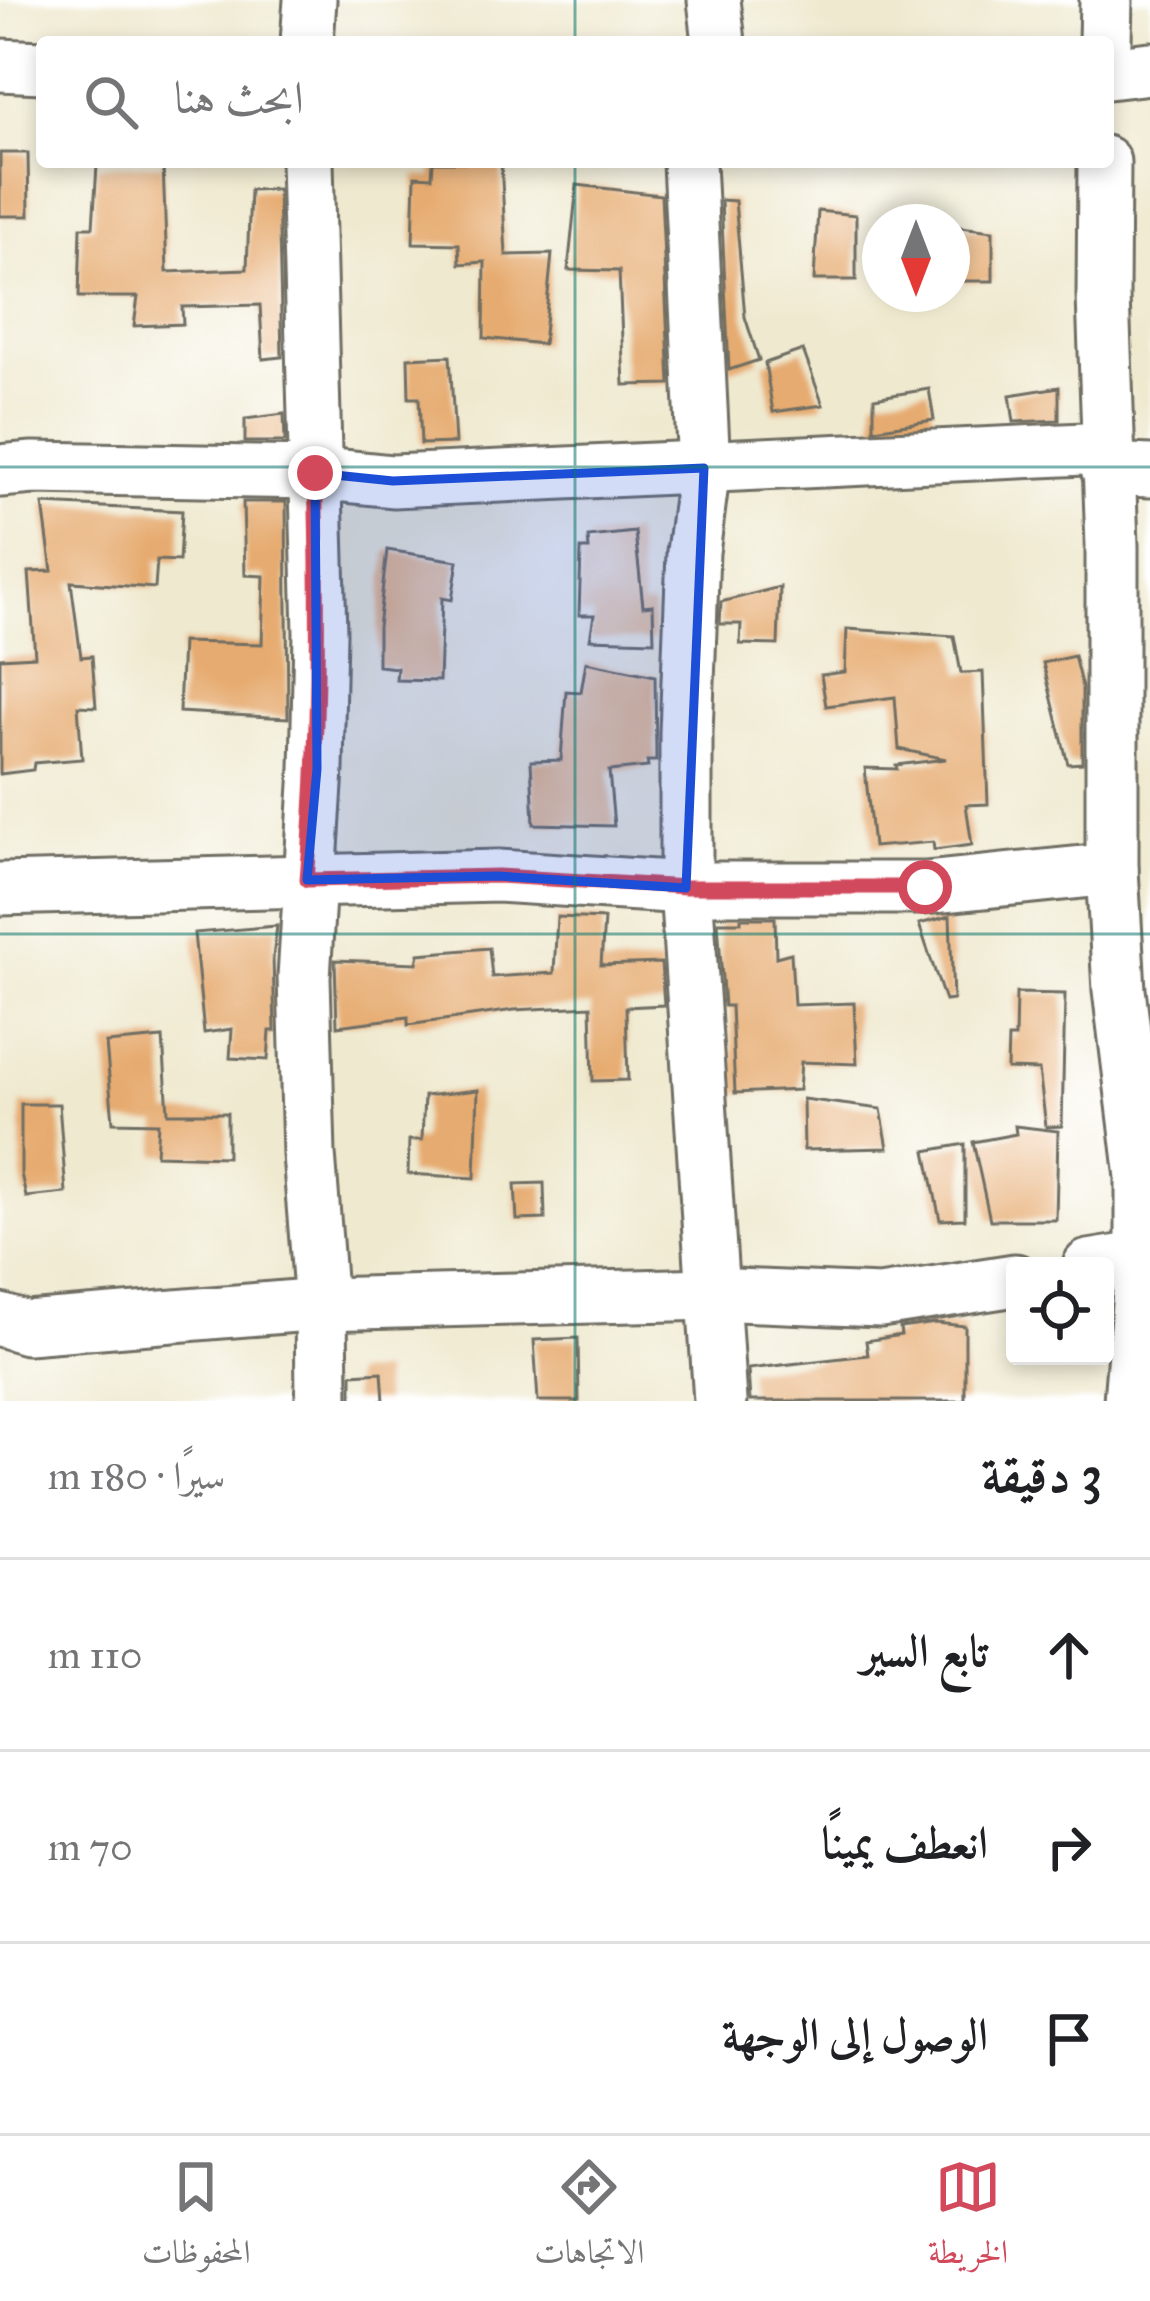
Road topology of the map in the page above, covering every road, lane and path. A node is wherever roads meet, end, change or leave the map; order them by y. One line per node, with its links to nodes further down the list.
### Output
1 (310, 0): 4 (street)
2 (714, 0): 5 (street)
3 (1106, 0): 6 (street)
4 (307, 36)
5 (718, 36)
6 (1105, 36)
7 (0, 65): 8 (street)
8 (36, 67)
9 (1150, 68): 10 (street)
10 (1114, 72)
11 (307, 168): 17 (street)
12 (689, 168): 15 (street)
13 (1104, 168): 14 (street)
14 (1121, 463): 15 (street); 19 (street)
15 (704, 468): 17 (street); 20 (street)
16 (0, 471): 17 (street)
17 (315, 473): 18 (street)
18 (307, 880): 20 (street); 21 (street); 26 (street)
19 (1125, 882): 20 (street); 22 (street)
20 (686, 887): 25 (street)
21 (0, 889)
22 (1146, 1256): 23 (street); 30 (street)
23 (1114, 1262)
24 (1006, 1281): 25 (street)
25 (712, 1294): 26 (street); 29 (street)
26 (321, 1304): 27 (street); 28 (street)
27 (0, 1320)
28 (322, 1401)
29 (721, 1401)
30 (1130, 1401)

